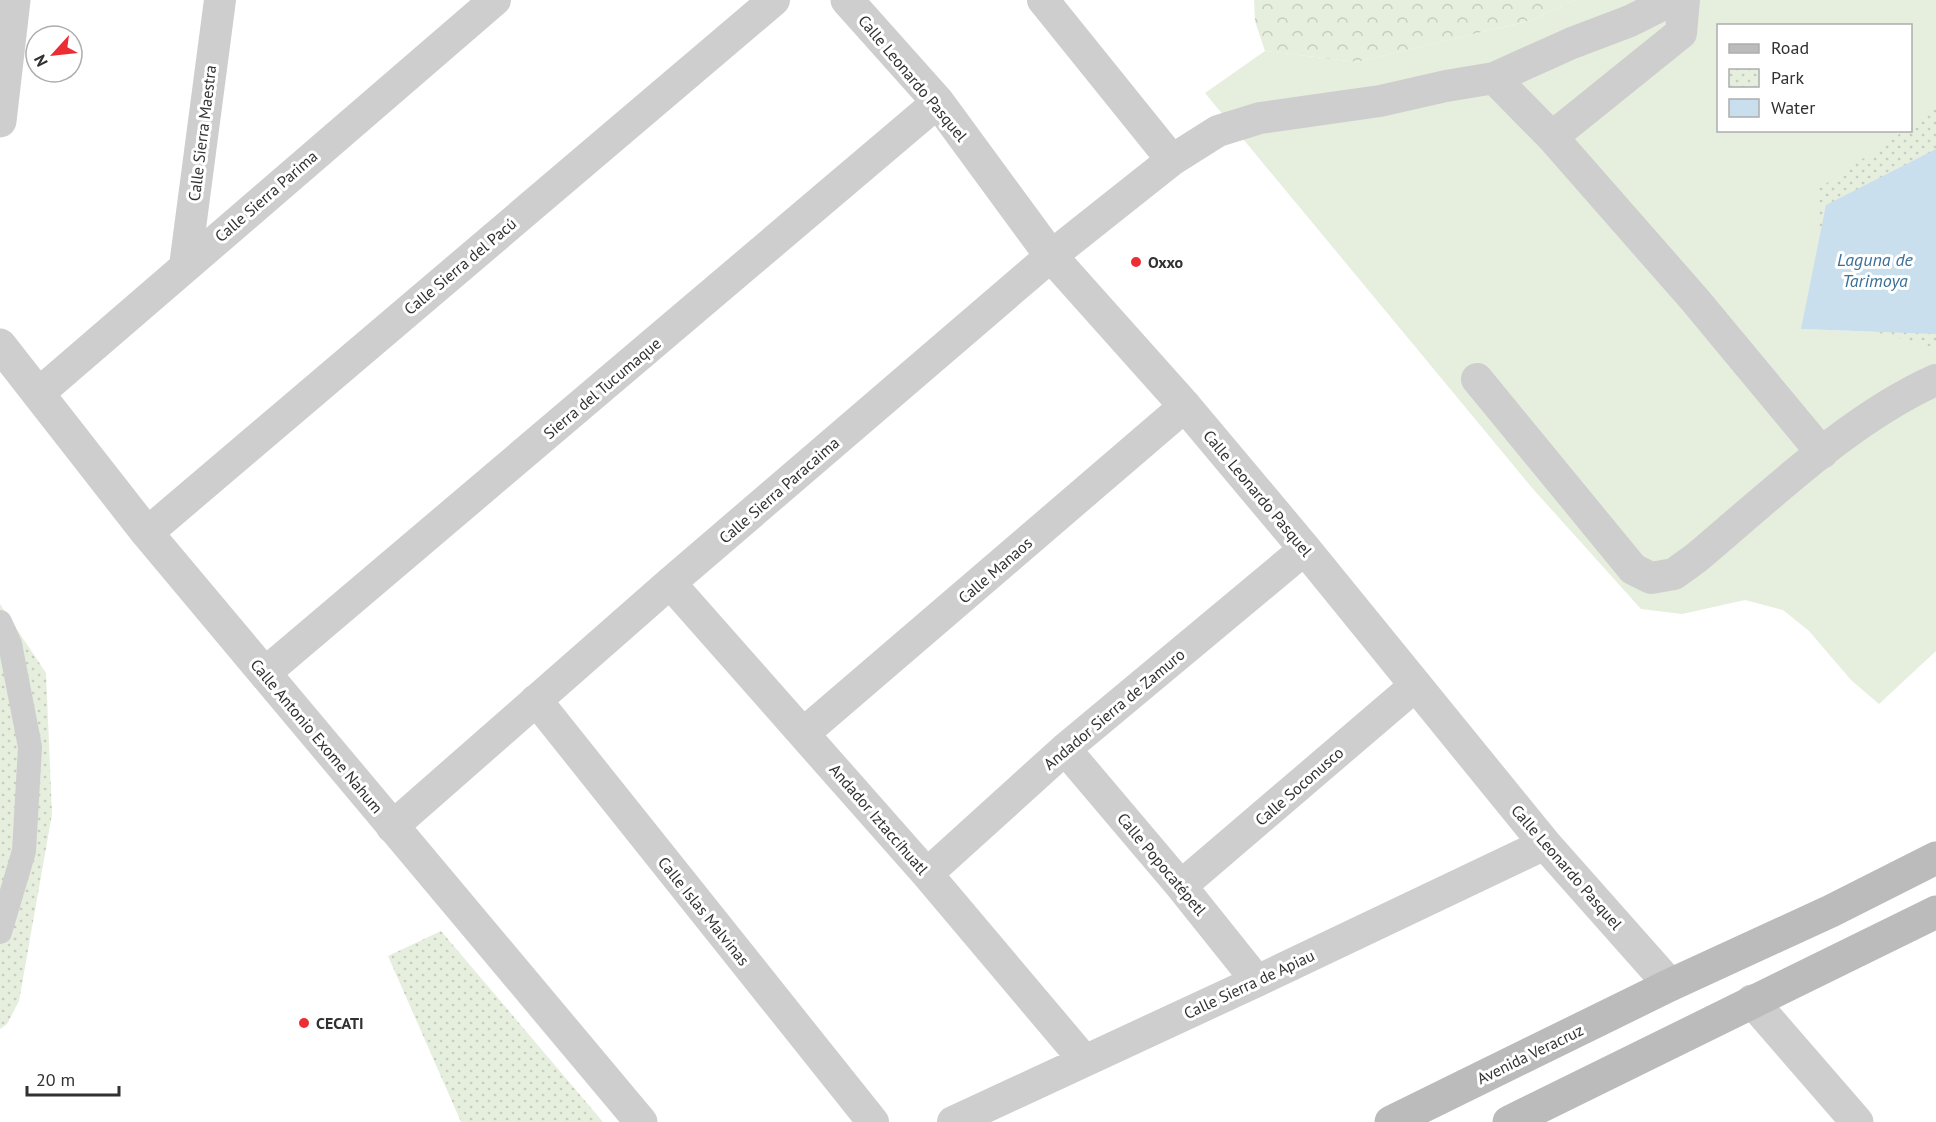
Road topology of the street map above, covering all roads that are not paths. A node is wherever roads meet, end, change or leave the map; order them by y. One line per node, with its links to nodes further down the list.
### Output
1 (14, 0): 11 (street)
2 (220, 0): 15 (street, Calle Sierra Maestra)
3 (495, 0): 15 (street, Calle Sierra Parima)
4 (774, 0): 22 (street, Calle Sierra del Pacú)
5 (847, 0): 10 (street, Calle Leonardo Pasquel)
6 (1043, 0): 13 (street)
7 (1672, 0): 9 (street, Calle Sierra Paracaima)
8 (1684, 0): 12 (street)
9 (1494, 78): 12 (street); 13 (street, Calle Sierra Paracaima)
10 (938, 102): 14 (street, Calle Leonardo Pasquel); 26 (street, Sierra del Tucumaque)
11 (0, 121)
12 (1552, 137): 21 (street)
13 (1172, 160): 14 (street, Calle Sierra Paracaima)
14 (1051, 256): 20 (street, Calle Leonardo Pasquel); 24 (street, Calle Sierra Paracaima)
15 (185, 266): 19 (street, Calle Sierra Parima)
16 (0, 345): 19 (street, Calle Antonio Exome Nahum)
17 (1477, 379): 21 (street)
18 (1936, 381): 21 (street)
19 (38, 394): 22 (street, Calle Antonio Exome Nahum)
20 (1185, 406): 23 (street, Calle Leonardo Pasquel); 29 (street, Calle Manaos)
21 (1821, 453)
22 (147, 533): 26 (street, Calle Antonio Exome Nahum)
23 (1305, 549): 27 (street, Calle Leonardo Pasquel); 30 (street, Andador Sierra de Zamuro)
24 (670, 583): 28 (street, Calle Sierra Paracaima); 29 (street, Andador Iztaccíhuatl)
25 (0, 622): 37 (street)
26 (265, 673): 31 (street, Calle Antonio Exome Nahum)
27 (1416, 685): 32 (street, Calle Leonardo Pasquel); 35 (street, Calle Soconusco)
28 (536, 700): 31 (street, Calle Sierra Paracaima); 43 (street, Calle Islas Malvinas)
29 (804, 733): 34 (street, Andador Iztaccíhuatl)
30 (1065, 749): 34 (street, Andador Sierra de Zamuro); 35 (street, Calle Popocatépetl)
31 (392, 827): 42 (street, Calle Antonio Exome Nahum)
32 (1545, 844): 38 (street, Calle Sierra de Apiau); 39 (street, Calle Leonardo Pasquel)
33 (1936, 858): 39 (main road, Avenida Veracruz)
34 (927, 874): 41 (street, Andador Iztaccíhuatl)
35 (1181, 886): 38 (street, Calle Popocatépetl)
36 (1936, 912): 40 (main road)
37 (0, 932)
38 (1257, 981): 41 (street, Calle Sierra de Apiau)
39 (1670, 986): 45 (main road, Avenida Veracruz)
40 (1752, 1001): 46 (main road); 47 (street)
41 (1084, 1060): 44 (street, Calle Sierra de Apiau)
42 (641, 1122)
43 (873, 1122)
44 (953, 1122)
45 (1391, 1122)
46 (1509, 1122)
47 (1857, 1122)

